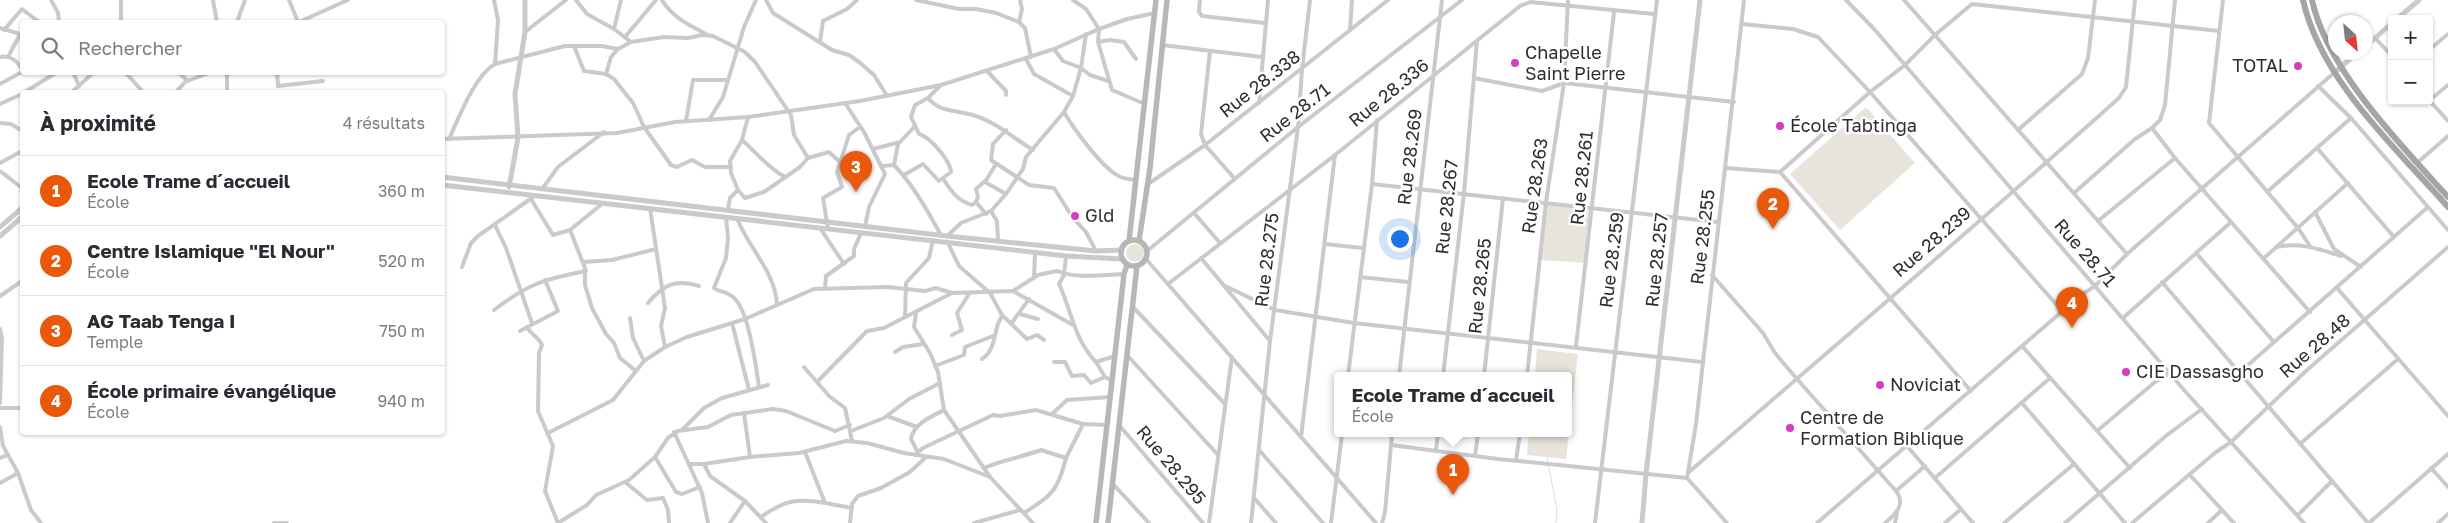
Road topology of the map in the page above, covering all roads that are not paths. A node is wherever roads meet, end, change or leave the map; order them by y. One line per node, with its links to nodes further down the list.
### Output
1 (51, 0): 53 (street)
2 (121, 0): 54 (street)
3 (213, 0): 55 (street)
4 (245, 0): 56 (street)
5 (289, 0): 57 (street)
6 (348, 0): 58 (street)
7 (494, 0): 99 (street)
8 (526, 0): 70 (street)
9 (566, 0): 70 (street)
10 (576, 0): 66 (street)
11 (621, 0): 66 (street)
12 (656, 0): 77 (street)
13 (662, 0): 74 (street)
14 (756, 0): 86 (street)
15 (766, 0): 81 (street)
16 (857, 0): 81 (street)
17 (916, 0): 59 (street)
18 (1020, 0): 59 (street)
19 (1073, 0): 45 (street)
20 (1083, 0): 45 (street)
21 (1156, 0): 47 (main road)
22 (1167, 0): 83 (main road)
23 (1200, 0): 61 (street)
24 (1268, 0): 61 (street)
25 (1310, 0): 104 (street, Rue 28.275)
26 (1352, 0): 68 (street)
27 (1388, 0): 68 (street, Rue 28.338)
28 (1442, 0): 50 (street, Rue 28.269)
29 (1462, 0): 50 (street, Rue 28.71)
30 (1568, 0): 44 (street, Rue 28.263)
31 (1657, 0): 48 (street, Rue 28.259)
32 (1700, 0): 143 (street, Rue 28.257)
33 (1744, 0): 62 (street, Rue 28.255)
34 (1846, 0): 100 (street, Rue 28.71)
35 (1904, 0): 75 (street)
36 (2095, 0): 51 (street)
37 (2135, 0): 60 (street, Rue 28.239)
38 (2175, 0): 63 (street)
39 (2223, 0): 69 (street)
40 (2303, 0): 107 (main road)
41 (2312, 0): 102 (main road)
42 (2419, 0): 49 (street)
43 (1972, 2): 51 (street); 75 (street)
44 (1567, 7): 46 (street, Rue 28.336); 79 (street, Rue 28.336); 123 (street, Rue 28.263)
45 (1086, 9): 67 (street)
46 (1614, 12): 48 (street, Rue 28.336); 129 (street, Rue 28.261)
47 (1155, 13): 67 (street); 150 (main road)
48 (1654, 14): 137 (street, Rue 28.259)
49 (2402, 15)
50 (1441, 18): 109 (street, Rue 28.269); 163 (street, Rue 28.71)
51 (2092, 18): 60 (street); 168 (street)
52 (37, 20): 65 (street)
53 (59, 20)
54 (121, 20)
55 (217, 20)
56 (238, 20)
57 (298, 20)
58 (303, 20)
59 (1019, 22): 94 (street)
60 (2132, 22): 63 (street); 185 (street, Rue 28.239)
61 (1265, 23): 95 (street)
62 (1742, 24): 138 (street); 146 (street, Rue 28.255)
63 (2172, 25): 69 (street); 165 (street)
64 (2388, 27): 78 (street)
65 (2, 29): 73 (street)
66 (614, 29): 77 (street)
67 (1099, 29): 71 (street); 82 (street)
68 (1350, 30): 104 (street, Rue 28.338)
69 (2219, 31): 184 (street)
70 (525, 32): 93 (street)
71 (1086, 34): 88 (street); 103 (street)
72 (2448, 34): 85 (street)
73 (20, 35)
74 (708, 35): 80 (street); 86 (street)
75 (1935, 35): 100 (street); 168 (street)
76 (20, 37): 92 (street)
77 (625, 37): 80 (street)
78 (2375, 38): 90 (street)
79 (1477, 41): 109 (street, Rue 28.336); 118 (street, Rue 28.267)
80 (631, 42): 87 (street)
81 (820, 42): 141 (street)
82 (1098, 42): 97 (street); 121 (street)
83 (1162, 45): 89 (street); 208 (main road)
84 (574, 46): 87 (street); 93 (street); 108 (street)
85 (2433, 47)
86 (737, 48): 120 (street); 152 (street)
87 (618, 49): 108 (street)
88 (1054, 49): 94 (street); 103 (street)
89 (1210, 51): 95 (street); 176 (street)
90 (2388, 52)
91 (0, 57): 92 (street)
92 (8, 57): 101 (street)
93 (520, 57): 99 (street); 171 (street)
94 (1031, 57): 96 (street)
95 (1262, 57): 148 (street)
96 (1026, 59): 105 (street); 142 (street)
97 (1136, 59)
98 (2349, 60): 102 (street)
99 (495, 64): 173 (street)
100 (1906, 65): 138 (street); 216 (street, Rue 28.71)
101 (20, 66)
102 (2342, 66): 107 (street); 186 (main road)
103 (1081, 68): 121 (street); 142 (street)
104 (1302, 68): 148 (street, Rue 28.338); 163 (street, Rue 28.275)
105 (987, 71): 125 (street); 140 (street)
106 (20, 72): 124 (street)
107 (2335, 72): 130 (street); 229 (main road)
108 (606, 74): 164 (street)
109 (1434, 74): 157 (street, Rue 28.336); 212 (street, Rue 28.269)
110 (52, 75): 131 (street)
111 (74, 75): 127 (street)
112 (91, 75): 127 (street)
113 (128, 75): 133 (street)
114 (182, 75): 119 (street)
115 (202, 75): 119 (street)
116 (227, 75): 135 (street)
117 (277, 75): 128 (street)
118 (1474, 78): 123 (street); 218 (street, Rue 28.267)
119 (188, 80): 134 (street)
120 (728, 80): 156 (street); 158 (street)
121 (1108, 81): 150 (street)
122 (323, 82): 128 (street)
123 (1564, 83): 129 (street); 225 (street, Rue 28.263)
124 (0, 84)
125 (941, 85): 141 (street); 144 (street)
126 (2448, 85): 145 (street)
127 (79, 86): 132 (street)
128 (278, 86): 136 (street)
129 (1606, 86): 137 (street); 227 (street, Rue 28.261)
130 (2318, 86): 155 (street); 184 (street)
131 (29, 90)
132 (74, 90)
133 (141, 90)
134 (178, 90)
135 (228, 90)
136 (279, 90)
137 (1645, 92): 143 (street); 234 (street, Rue 28.259)
138 (1870, 92): 195 (street); 242 (street)
139 (20, 95): 149 (street)
140 (1006, 95)
141 (887, 96): 147 (street)
142 (1074, 96): 153 (street)
143 (1688, 96): 146 (street); 238 (street, Rue 28.257)
144 (928, 98): 161 (street); 167 (street)
145 (2433, 98)
146 (1734, 102): 193 (street, Rue 28.255)
147 (845, 103): 152 (street); 162 (street)
148 (1259, 103): 176 (street, Rue 28.338)
149 (0, 104)
150 (1145, 104): 202 (main road)
151 (2433, 104): 159 (street)
152 (788, 110): 154 (street); 182 (street)
153 (1064, 112): 179 (street); 202 (street)
154 (748, 117): 156 (street); 174 (street)
155 (2351, 118): 177 (street); 228 (street)
156 (709, 120): 158 (street)
157 (1377, 120): 181 (street, Rue 28.336); 206 (street)
158 (686, 121): 164 (street)
159 (2448, 121)
160 (0, 123): 166 (street)
161 (915, 126): 175 (street); 201 (street)
162 (860, 127): 178 (street); 188 (street)
163 (1298, 127): 200 (street, Rue 28.71); 214 (street, Rue 28.275)
164 (644, 128): 169 (street); 192 (street)
165 (2152, 128): 183 (street); 219 (street)
166 (20, 129)
167 (1006, 130): 179 (street); 189 (street)
168 (2018, 130): 185 (street)
169 (604, 132): 171 (street); 211 (street)
170 (2448, 136): 186 (street)
171 (518, 138): 173 (street); 205 (street)
172 (445, 139): 173 (street)
173 (449, 139)
174 (742, 140): 192 (street); 198 (street)
175 (898, 144): 178 (street); 190 (street)
176 (1205, 145): 200 (street); 208 (street, Rue 28.338)
177 (2317, 148): 204 (street); 217 (street)
178 (873, 149): 191 (street)
179 (1033, 150): 199 (street)
180 (20, 152): 187 (street)
181 (1335, 155): 214 (street, Rue 28.336); 265 (street)
182 (808, 158): 188 (street); 198 (street)
183 (2175, 158): 210 (street); 244 (street)
184 (2237, 158): 210 (street); 217 (street)
185 (2046, 162): 216 (street, Rue 28.239); 219 (street)
186 (2417, 162): 222 (main road)
187 (0, 163)
188 (841, 163): 243 (street)
189 (996, 164): 199 (street); 203 (street)
190 (894, 165): 191 (street); 196 (street)
191 (882, 166): 248 (street)
192 (730, 167): 213 (street)
193 (1725, 168): 195 (street); 245 (street, Rue 28.255)
194 (0, 171): 209 (street)
195 (1780, 172): 313 (street)
196 (904, 175): 201 (street); 257 (street)
197 (445, 177): 205 (street)
198 (785, 178): 213 (street)
199 (1016, 178): 220 (street); 272 (street)
200 (1235, 178): 236 (street, Rue 28.71)
201 (944, 180): 224 (street)
202 (1136, 180): 262 (main road)
203 (985, 181): 220 (street); 224 (street)
204 (2348, 183): 235 (street); 258 (street)
205 (509, 184): 211 (street); 215 (street)
206 (1372, 184): 212 (street); 268 (street)
207 (445, 185): 215 (street)
208 (1147, 185): 260 (main road)
209 (20, 186)
210 (2202, 188): 246 (street); 276 (street)
211 (542, 189): 231 (street)
212 (1419, 189): 218 (street); 297 (street, Rue 28.269)
213 (738, 190): 231 (street)
214 (1289, 190): 264 (street, Rue 28.336); 319 (street, Rue 28.275)
215 (508, 192): 221 (street)
216 (2014, 192): 242 (street, Rue 28.239); 302 (street, Rue 28.71)
217 (2267, 192): 251 (street)
218 (1464, 193): 223 (street); 341 (street, Rue 28.267)
219 (2074, 193): 244 (street)
220 (1006, 194): 233 (street)
221 (534, 197): 226 (street); 247 (street); 253 (street)
222 (2448, 197)
223 (1503, 198): 225 (street); 344 (street, Rue 28.265)
224 (976, 202): 237 (street)
225 (1546, 202): 227 (street); 347 (street, Rue 28.263)
226 (602, 204): 230 (street); 253 (street)
227 (1592, 206): 234 (street); 350 (street, Rue 28.261)
228 (2428, 207): 254 (street); 258 (street)
229 (2448, 207)
230 (650, 208): 239 (street); 270 (street)
231 (728, 209): 243 (street)
232 (20, 210): 249 (street)
233 (991, 211): 237 (street); 261 (street)
234 (1632, 211): 238 (street); 353 (street, Rue 28.259)
235 (2315, 212): 251 (street); 278 (street)
236 (1194, 213): 264 (street); 273 (street, Rue 28.71)
237 (986, 214): 257 (street)
238 (1675, 215): 245 (street); 357 (street, Rue 28.257)
239 (726, 217): 240 (street); 329 (street)
240 (737, 218): 250 (street); 316 (street)
241 (20, 219): 256 (street)
242 (1979, 219): 313 (street, Rue 28.239); 321 (street)
243 (827, 221): 248 (street); 252 (street)
244 (2098, 221): 276 (street)
245 (1717, 222): 292 (street, Rue 28.255)
246 (2231, 222): 274 (street); 282 (street)
247 (495, 225): 287 (street); 306 (street)
248 (865, 226): 257 (street)
249 (0, 227)
250 (820, 228): 252 (street); 284 (street)
251 (2298, 228): 266 (street); 269 (street)
252 (828, 229): 255 (street)
253 (570, 230): 283 (street)
254 (2448, 230)
255 (861, 233): 259 (street); 284 (street)
256 (0, 236)
257 (944, 236): 261 (street)
258 (2394, 237): 288 (street)
259 (933, 240): 263 (street); 307 (street)
260 (1139, 240): 262 (main road); 273 (main road)
261 (998, 241): 272 (street)
262 (1128, 241): 271 (main road)
263 (948, 243): 275 (street); 309 (street)
264 (1220, 243): 280 (street, Rue 28.336)
265 (1325, 244): 268 (street); 325 (street)
266 (2310, 246): 269 (street); 278 (street)
267 (2448, 247): 331 (street, Rue 28.48)
268 (1363, 248): 293 (street)
269 (2276, 248): 282 (street)
270 (656, 249): 283 (street); 303 (street)
271 (1121, 250): 272 (street); 281 (main road)
272 (1096, 251)
273 (1147, 251): 279 (main road)
274 (2196, 252): 298 (street); 348 (street)
275 (1035, 253): 277 (street); 294 (street)
276 (2127, 254): 302 (street)
277 (1066, 256): 281 (street); 291 (street)
278 (2345, 257): 288 (street)
279 (1146, 258): 286 (main road); 299 (street)
280 (1201, 258): 299 (street, Rue 28.336); 300 (street)
281 (1122, 259): 285 (main road)
282 (2263, 259): 322 (street)
283 (583, 262): 289 (street)
284 (844, 264): 304 (street)
285 (1127, 265): 286 (main road); 290 (main road)
286 (1137, 266): 317 (main road)
287 (462, 267)
288 (2361, 267): 305 (street)
289 (586, 271): 295 (street); 367 (street)
290 (1124, 274): 291 (street); 356 (main road)
291 (1064, 275): 294 (street); 336 (street)
292 (1712, 275): 364 (street, Rue 28.255); 377 (street)
293 (1360, 277): 297 (street); 334 (street)
294 (1034, 278): 308 (street)
295 (545, 280): 306 (street); 332 (street)
296 (20, 281): 312 (street)
297 (1408, 282): 339 (street, Rue 28.269)
298 (2162, 282): 328 (street); 374 (street)
299 (1168, 284): 358 (street)
300 (1223, 285): 319 (street); 346 (street)
301 (699, 286): 303 (street)
302 (2096, 286): 321 (street); 328 (street, Rue 28.71)
303 (661, 287): 315 (street); 351 (street)
304 (824, 288): 307 (street); 316 (street)
305 (2337, 288): 322 (street); 331 (street)
306 (520, 290): 318 (street); 332 (street)
307 (905, 290): 310 (street); 327 (street)
308 (1014, 291): 309 (street); 314 (street)
309 (990, 292): 311 (street); 324 (street)
310 (952, 293): 311 (street); 320 (street)
311 (968, 294): 342 (street)
312 (0, 296)
313 (1890, 298): 377 (street, Rue 28.239); 384 (street)
314 (1029, 299): 323 (street); 336 (street)
315 (648, 303)
316 (777, 304): 329 (street)
317 (1132, 307): 355 (main road); 388 (street)
318 (494, 310)
319 (1274, 310): 325 (street); 346 (street, Rue 28.275)
320 (916, 312): 327 (street); 349 (street)
321 (2062, 312): 352 (street)
322 (2310, 312): 348 (street)
323 (1020, 314): 330 (street); 335 (street)
324 (1002, 316): 335 (street); 343 (street)
325 (1316, 316): 334 (street); 412 (street)
326 (630, 318): 361 (street)
327 (905, 318): 378 (street)
328 (2123, 318): 373 (street, Rue 28.71)
329 (745, 319): 333 (street); 382 (street)
330 (1038, 319)
331 (2365, 320): 360 (street); 390 (street, Rue 28.48)
332 (532, 323): 337 (street)
333 (732, 323): 351 (street); 383 (street)
334 (1354, 323): 339 (street); 368 (street)
335 (1011, 324): 345 (street)
336 (1073, 325): 363 (street)
337 (527, 327): 340 (street); 411 (street)
338 (0, 329): 387 (street)
339 (1404, 329): 341 (street); 369 (street, Rue 28.269)
340 (520, 331)
341 (1446, 333): 344 (street); 370 (street, Rue 28.267)
342 (952, 335)
343 (994, 336): 359 (street); 365 (street)
344 (1489, 337): 347 (street); 371 (street, Rue 28.265)
345 (1044, 340)
346 (1270, 341): 385 (street, Rue 28.275)
347 (1531, 342): 350 (street); 372 (street, Rue 28.263)
348 (2274, 342): 374 (street)
349 (923, 344): 354 (street); 365 (street)
350 (1576, 346): 353 (street)
351 (665, 347): 361 (street)
352 (2022, 347): 376 (street); 384 (street)
353 (1614, 350): 357 (street); 446 (street, Rue 28.259)
354 (895, 352)
355 (1127, 355): 402 (main road); 429 (street)
356 (1115, 356): 363 (street); 379 (main road)
357 (1661, 356): 364 (street); 449 (street, Rue 28.257)
358 (1232, 357): 385 (street); 388 (street)
359 (982, 359)
360 (2398, 359): 398 (street); 422 (street)
361 (644, 361): 367 (street)
362 (1054, 362): 375 (street)
363 (1096, 362): 375 (street)
364 (1702, 362): 450 (street, Rue 28.255)
365 (936, 366): 380 (street)
366 (804, 367): 378 (street)
367 (636, 371): 411 (street)
368 (1348, 372)
369 (1399, 372)
370 (1443, 372)
371 (1485, 372)
372 (1527, 372)
373 (2170, 373): 393 (street, Rue 28.71); 408 (street)
374 (2239, 373): 390 (street)
375 (1105, 377): 379 (street)
376 (2050, 378): 389 (street); 408 (street)
377 (1796, 379): 447 (street); 450 (street, Rue 28.239)
378 (818, 381): 400 (street)
379 (1112, 381): 386 (main road)
380 (940, 384): 394 (street); 397 (street)
381 (768, 385): 382 (street)
382 (758, 387): 383 (street)
383 (749, 390): 405 (street)
384 (1971, 391): 424 (street)
385 (1265, 394): 412 (street); 426 (street, Rue 28.275)
386 (1110, 396): 396 (street); 401 (main road)
387 (0, 403)
388 (1224, 403): 429 (street)
389 (2022, 403): 441 (street); 454 (street)
390 (2268, 407): 420 (street, Rue 28.48); 422 (street)
391 (0, 408): 392 (street)
392 (20, 408)
393 (2202, 409): 420 (street, Rue 28.71); 444 (street)
394 (944, 410): 404 (street); 410 (street)
395 (744, 413): 405 (street); 406 (street); 434 (street)
396 (1052, 414): 399 (street); 410 (street)
397 (887, 416): 404 (street); 407 (street)
398 (2448, 416)
399 (1083, 424): 401 (street); 437 (street)
400 (850, 425): 406 (street); 407 (street)
401 (1107, 425): 486 (main road)
402 (1119, 425): 458 (main road); 489 (street, Rue 28.295)
403 (0, 427): 421 (street)
404 (917, 427): 428 (street)
405 (682, 430): 409 (street)
406 (835, 431): 419 (street)
407 (851, 431): 418 (street)
408 (2097, 431): 444 (street)
409 (674, 432): 433 (street); 439 (street)
410 (959, 432): 428 (street); 443 (street)
411 (548, 433): 475 (street)
412 (1301, 437): 453 (street)
413 (1342, 437): 453 (street)
414 (1392, 437): 423 (street)
415 (1438, 437): 425 (street)
416 (1478, 437): 432 (street)
417 (1520, 437): 438 (street)
418 (852, 441): 419 (street); 428 (street)
419 (837, 442): 427 (street)
420 (2231, 442): 451 (street, Rue 28.48); 472 (street, Rue 28.71)
421 (1, 444): 431 (street)
422 (2300, 444): 455 (street)
423 (1391, 445): 425 (street); 496 (street)
424 (1907, 446): 442 (street); 447 (street)
425 (1436, 450): 432 (street)
426 (1260, 451): 463 (street, Rue 28.275); 493 (street)
427 (805, 452): 434 (street); 465 (street)
428 (916, 453): 435 (street)
429 (1218, 454): 490 (street)
430 (2448, 454): 445 (street)
431 (8, 455): 436 (street); 448 (street)
432 (1475, 456): 438 (street)
433 (655, 457): 456 (street); 459 (street)
434 (750, 457): 440 (street)
435 (926, 457): 452 (street); 466 (street)
436 (0, 458)
437 (1066, 458): 443 (street); 469 (street)
438 (1516, 460): 446 (street)
439 (689, 464): 440 (street); 459 (street)
440 (704, 464): 464 (street)
441 (2074, 464): 462 (street); 505 (street)
442 (1925, 466): 454 (street); 461 (street)
443 (984, 468): 452 (street)
444 (2130, 468): 462 (street)
445 (2432, 468): 460 (street); 512 (street)
446 (1601, 469): 449 (street); 497 (street, Rue 28.259)
447 (1878, 472): 461 (street); 500 (street)
448 (18, 473): 457 (street); 476 (street)
449 (1646, 474): 450 (street); 498 (street, Rue 28.257)
450 (1688, 475): 499 (street)
451 (2190, 475): 468 (street); 508 (street, Rue 28.48)
452 (990, 477): 469 (street)
453 (1337, 478): 494 (street); 495 (street)
454 (1936, 478): 467 (street)
455 (2332, 481): 472 (street); 512 (street)
456 (625, 482): 475 (street); 479 (street)
457 (0, 483)
458 (1113, 484): 487 (main road); 488 (street)
459 (700, 487): 480 (street)
460 (2448, 487)
461 (1896, 491): 470 (street)
462 (2100, 494): 506 (street); 507 (street)
463 (1254, 498): 491 (street, Rue 28.275); 492 (street)
464 (745, 501): 473 (street); 481 (street)
465 (825, 503): 466 (street); 473 (street)
466 (852, 508): 483 (street)
467 (1961, 509): 503 (street); 504 (street)
468 (2222, 510): 509 (street); 510 (street)
469 (1022, 512): 474 (street); 484 (street)
470 (1897, 514): 501 (street); 502 (street)
471 (2448, 514): 513 (street)
472 (2298, 515): 511 (street, Rue 28.71)
473 (762, 517): 482 (street)
474 (1028, 521): 485 (street)
475 (564, 522)
476 (41, 523)
477 (274, 523): 478 (street)
478 (287, 523)
479 (669, 523)
480 (708, 523)
481 (730, 523)
482 (766, 523)
483 (850, 523)
484 (974, 523)
485 (1033, 523)
486 (1096, 523)
487 (1108, 523)
488 (1149, 523)
489 (1202, 523)
490 (1210, 523)
491 (1251, 523)
492 (1276, 523)
493 (1323, 523)
494 (1331, 523)
495 (1376, 523)
496 (1382, 523)
497 (1595, 523)
498 (1642, 523)
499 (1727, 523)
500 (1817, 523)
501 (1885, 523)
502 (1895, 523)
503 (1945, 523)
504 (1972, 523)
505 (2004, 523)
506 (2065, 523)
507 (2125, 523)
508 (2132, 523)
509 (2208, 523)
510 (2234, 523)
511 (2304, 523)
512 (2368, 523)
513 (2438, 523)

